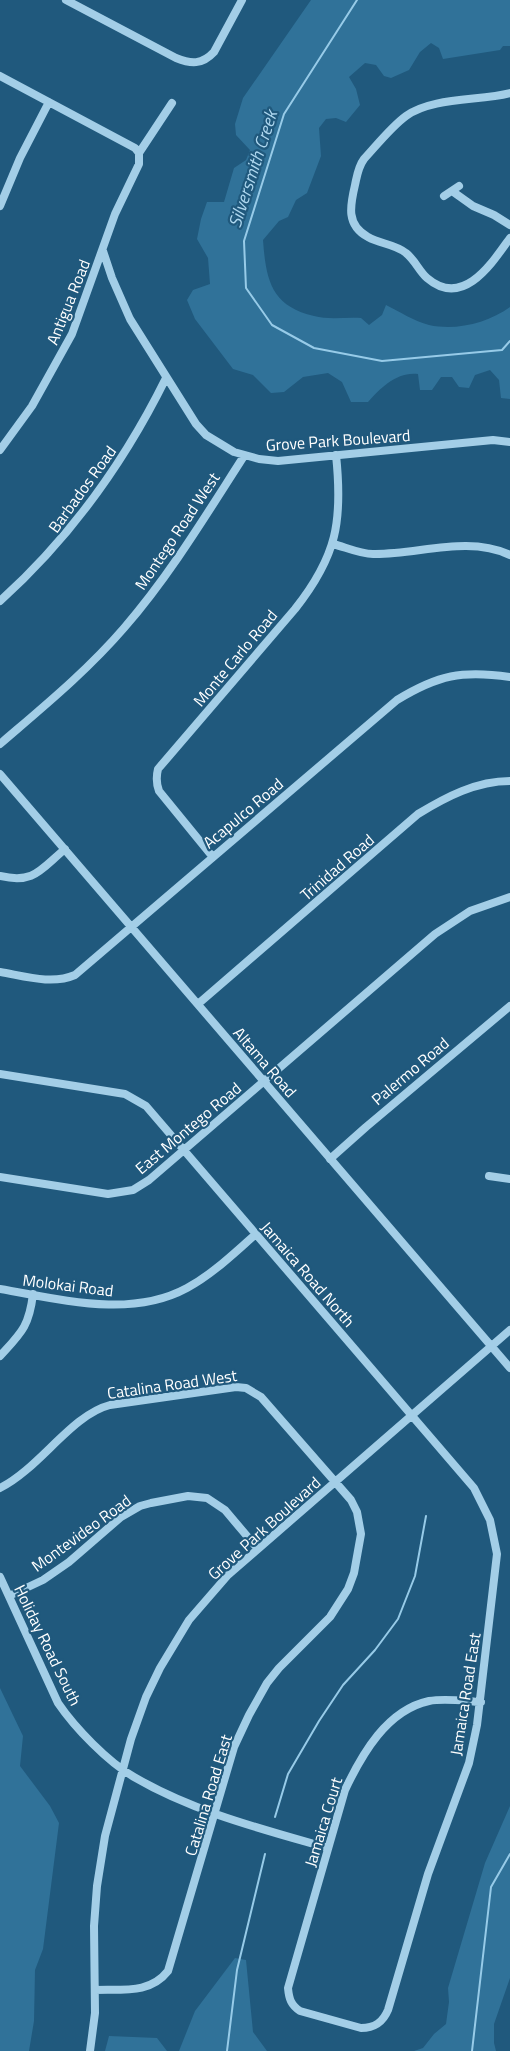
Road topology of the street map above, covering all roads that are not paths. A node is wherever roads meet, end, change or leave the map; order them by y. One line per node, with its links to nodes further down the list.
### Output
1 (66, 0): 2 (street)
2 (242, 0)
3 (0, 76): 5 (street)
4 (510, 93): 11 (street)
5 (49, 102): 7 (street); 9 (street)
6 (172, 103): 7 (street, Antigua Road)
7 (139, 153): 12 (street, Antigua Road)
8 (444, 196): 10 (street)
9 (0, 206)
10 (510, 225)
11 (510, 238)
12 (103, 250): 13 (street, Grove Park Boulevard); 15 (street, Antigua Road)
13 (166, 378): 17 (street, Grove Park Boulevard); 20 (street, Barbados Road)
14 (510, 442): 16 (street, Grove Park Boulevard)
15 (0, 450)
16 (336, 455): 17 (street, Grove Park Boulevard); 18 (street, Monte Carlo Road)
17 (244, 456): 22 (street, Montego Road West)
18 (333, 544): 19 (street); 26 (street, Monte Carlo Road)
19 (510, 555)
20 (0, 601)
21 (510, 676): 26 (street, Acapulco Road)
22 (0, 744)
23 (0, 774): 25 (street, Altama Road)
24 (510, 781): 31 (street, Trinidad Road)
25 (65, 849): 27 (street); 29 (street, Altama Road)
26 (212, 856): 29 (street, Acapulco Road)
27 (0, 876)
28 (510, 897): 34 (street, East Montego Road)
29 (131, 927): 30 (street, Acapulco Road); 31 (street, Altama Road)
30 (0, 972)
31 (198, 1004): 34 (street, Altama Road)
32 (510, 1006): 36 (street, Palermo Road)
33 (0, 1074): 35 (street, Jamaica Road North)
34 (264, 1082): 35 (street, East Montego Road); 36 (street, Altama Road)
35 (184, 1150): 38 (street, East Montego Road); 40 (street, Jamaica Road North)
36 (330, 1159): 44 (street, Altama Road)
37 (489, 1176): 39 (street)
38 (0, 1177)
39 (510, 1179)
40 (256, 1234): 42 (street, Molokai Road); 47 (street, Jamaica Road North)
41 (0, 1289): 42 (street, Molokai Road)
42 (33, 1294): 45 (street)
43 (510, 1330): 44 (street, Grove Park Boulevard)
44 (492, 1347): 46 (street, Altama Road); 47 (street, Grove Park Boulevard)
45 (0, 1356)
46 (510, 1368)
47 (412, 1415): 48 (street, Grove Park Boulevard); 53 (street, Jamaica Road East)
48 (335, 1482): 49 (street, Catalina Road West); 50 (street, Grove Park Boulevard); 55 (street, Catalina Road East)
49 (0, 1488)
50 (257, 1548): 52 (street, Montevideo Road); 54 (street, Grove Park Boulevard)
51 (0, 1577): 52 (street, Holiday Road South)
52 (9, 1596): 54 (street, Holiday Road South)
53 (481, 1702): 56 (street, Jamaica Court); 58 (street, Jamaica Road East)
54 (123, 1769): 55 (street, Holiday Road South); 57 (street, Grove Park Boulevard)
55 (214, 1815): 56 (street, Holiday Road South); 57 (street, Catalina Road East)
56 (328, 1848): 58 (street, Jamaica Court)
57 (95, 1990): 59 (street, Grove Park Boulevard)
58 (289, 1999)
59 (90, 2051)

